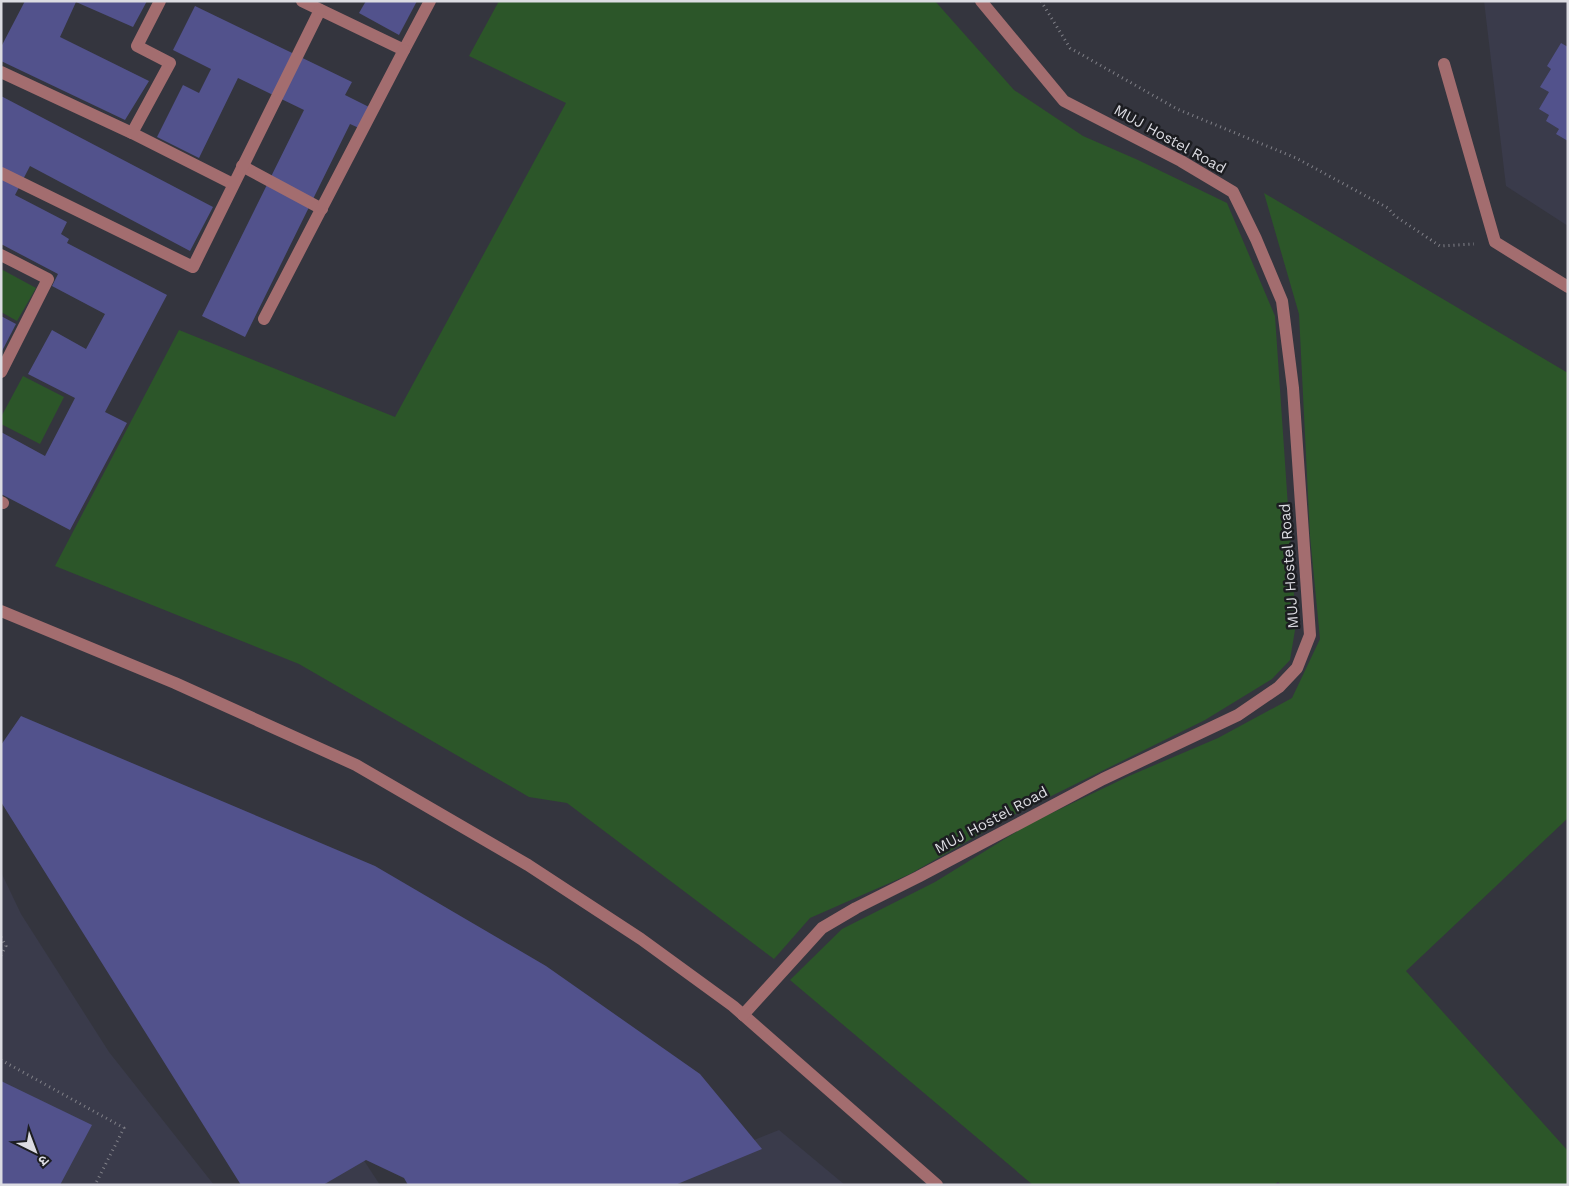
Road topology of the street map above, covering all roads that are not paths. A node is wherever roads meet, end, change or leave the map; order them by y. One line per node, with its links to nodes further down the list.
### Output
1 (160, 1): 9 (street)
2 (302, 1): 5 (street)
3 (430, 1): 6 (street)
4 (980, 1): 19 (street, MUJ Hostel Road)
5 (320, 10): 6 (street); 10 (street)
6 (404, 50): 13 (street)
7 (1444, 64): 15 (street)
8 (1, 72): 9 (street)
9 (132, 133): 12 (street)
10 (242, 166): 12 (street); 13 (street)
11 (1, 173): 12 (street)
12 (233, 184)
13 (322, 209): 16 (street)
14 (1, 255): 17 (street)
15 (1568, 287)
16 (264, 319)
17 (1, 372)
18 (1, 611): 19 (street)
19 (743, 1014): 20 (street)
20 (937, 1185)

